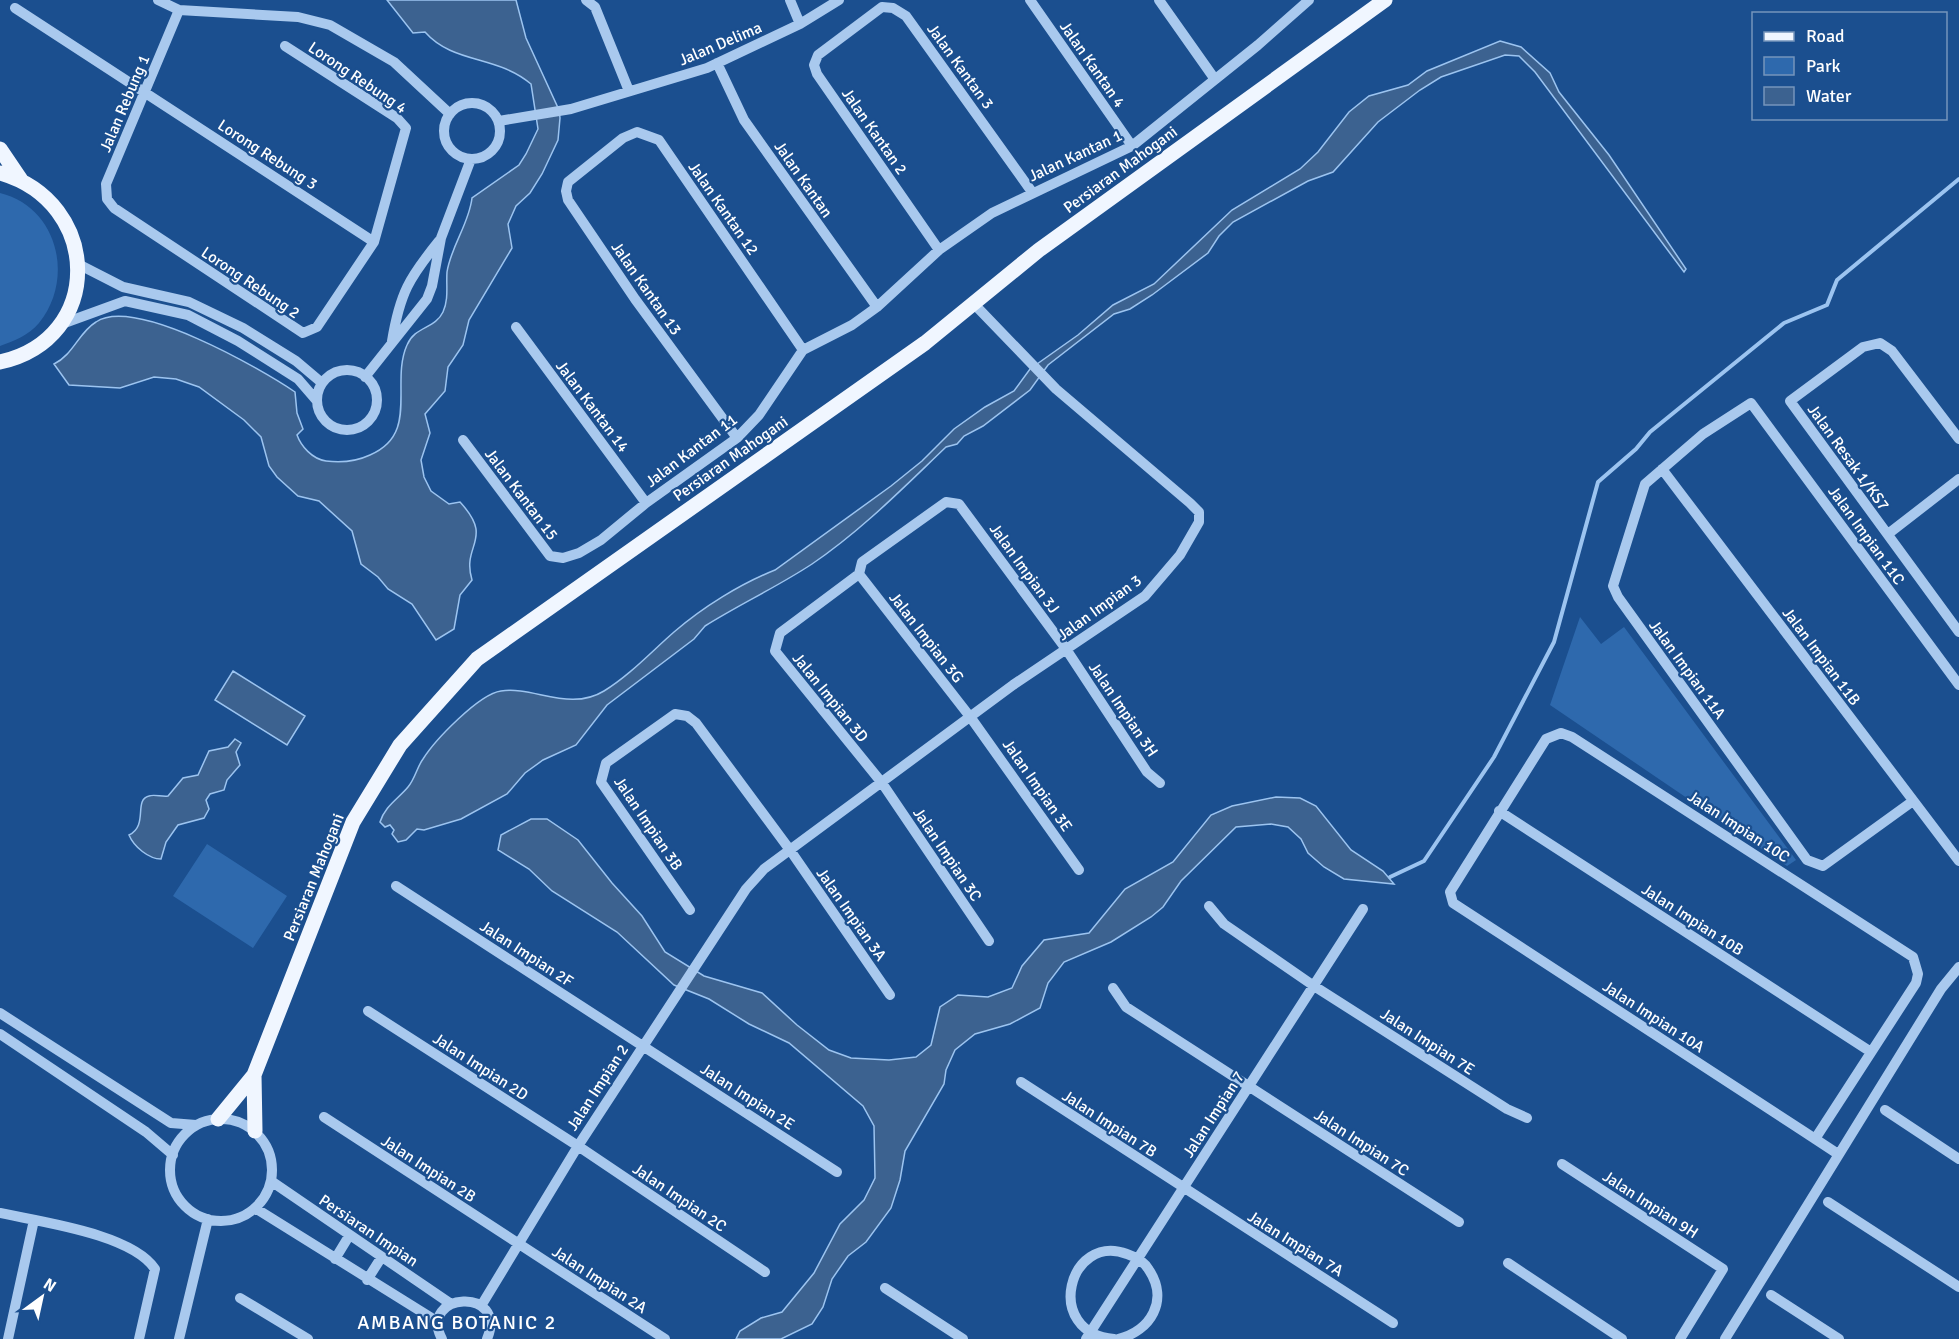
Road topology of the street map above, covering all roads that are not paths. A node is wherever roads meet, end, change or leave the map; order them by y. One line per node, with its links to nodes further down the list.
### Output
1 (158, 0): 12 (street)
2 (191, 0): 13 (street)
3 (586, 0): 20 (street)
4 (790, 0): 15 (street)
5 (839, 0): 15 (street, Jalan Delima)
6 (1030, 0): 24 (street, Jalan Kantan 4)
7 (1160, 0): 19 (street)
8 (1291, 0): 14 (street)
9 (1309, 0): 14 (street, Jalan Kantan 1)
10 (1385, 0): 36 (main road, Persiaran Mahogani)
11 (15, 8): 21 (street, Lorong Rebung 3)
12 (179, 9): 13 (street); 21 (street, Jalan Rebung 1)
13 (197, 10): 22 (street)
14 (1298, 10): 19 (street, Jalan Kantan 1)
15 (800, 24): 18 (street, Jalan Delima)
16 (846, 35): 30 (street, Jalan Kantan 3); 34 (street, Jalan Kantan 2)
17 (285, 46): 33 (street, Lorong Rebung 4)
18 (717, 63): 20 (street, Jalan Delima); 37 (street, Jalan Kantan)
19 (1214, 78): 24 (street, Jalan Kantan 1)
20 (629, 91): 23 (street, Jalan Delima)
21 (145, 92): 31 (street, Jalan Rebung 1); 33 (street, Lorong Rebung 3)
22 (450, 114): 23 (street); 27 (street)
23 (498, 121): 27 (street)
24 (1132, 146): 30 (street, Jalan Kantan 1)
25 (0, 149): 29 (main road)
26 (598, 156): 41 (street, Jalan Kantan 12); 47 (street, Jalan Kantan 13)
27 (471, 159): 32 (street)
28 (0, 173): 29 (main road)
29 (21, 180): 35 (main road)
30 (1032, 192): 34 (street, Jalan Kantan 1)
31 (114, 208): 33 (street, Lorong Rebung 2)
32 (441, 238): 40 (street); 40 (street)
33 (374, 242)
34 (939, 250): 37 (street, Jalan Kantan 1)
35 (78, 264): 38 (main road); 44 (street)
36 (975, 305): 57 (street, Jalan Impian 3); 82 (main road, Persiaran Mahogani)
37 (877, 306): 41 (street, Jalan Kantan 11)
38 (59, 326): 42 (main road); 45 (street)
39 (516, 327): 52 (street, Jalan Kantan 14)
40 (392, 341): 43 (street)
41 (803, 350): 47 (street, Jalan Kantan 11)
42 (0, 362)
43 (365, 376): 44 (street); 45 (street)
44 (322, 382): 45 (street)
45 (317, 401)
46 (1751, 403): 50 (street, Jalan Impian 11A); 58 (street, Jalan Impian 11C)
47 (737, 438): 52 (street, Jalan Kantan 11)
48 (1959, 439): 53 (street, Jalan Resak 1/KS7)
49 (463, 440): 54 (street, Jalan Kantan 15)
50 (1662, 469): 62 (street, Jalan Impian 11B); 62 (street, Jalan Impian 11A)
51 (1959, 479): 53 (street)
52 (646, 503): 54 (street, Jalan Kantan 11)
53 (1888, 534): 56 (street, Jalan Resak 1/KS7)
54 (563, 558)
55 (859, 574): 57 (street, Jalan Impian 3J); 59 (street, Jalan Impian 3G); 60 (street, Jalan Impian 3D)
56 (1959, 632)
57 (1066, 650): 59 (street, Jalan Impian 3); 61 (street, Jalan Impian 3H)
58 (1959, 685)
59 (971, 717): 60 (street, Jalan Impian 3); 66 (street, Jalan Impian 3E)
60 (882, 783): 64 (street, Jalan Impian 3); 72 (street, Jalan Impian 3C)
61 (1160, 783)
62 (1913, 801): 65 (street, Jalan Impian 11B)
63 (1499, 811): 81 (street, Jalan Impian 10B); 81 (street, Jalan Impian 10C); 91 (street, Jalan Impian 10A)
64 (790, 850): 68 (street, Jalan Impian 3); 71 (street, Jalan Impian 3B); 76 (street, Jalan Impian 3A)
65 (1959, 861)
66 (1079, 870)
67 (396, 886): 80 (street, Jalan Impian 2F)
68 (746, 889): 80 (street, Jalan Impian 2)
69 (1209, 906): 74 (street, Jalan Impian 7E)
70 (1363, 909): 74 (street, Jalan Impian 7)
71 (690, 910)
72 (989, 941)
73 (1959, 967): 93 (street)
74 (1314, 986): 84 (street, Jalan Impian 7); 87 (street, Jalan Impian 7E)
75 (1113, 988): 84 (street, Jalan Impian 7C)
76 (890, 995)
77 (368, 1011): 92 (street, Jalan Impian 2D)
78 (0, 1013): 89 (street)
79 (0, 1034): 94 (street)
80 (642, 1045): 92 (street, Jalan Impian 2); 97 (street, Jalan Impian 2E)
81 (1871, 1052): 91 (street)
82 (254, 1076): 88 (main road); 90 (main road)
83 (1021, 1082): 99 (street, Jalan Impian 7B)
84 (1249, 1086): 99 (street, Jalan Impian 7); 105 (street, Jalan Impian 7C)
85 (1885, 1110): 95 (street)
86 (324, 1117): 107 (street, Jalan Impian 2B)
87 (1527, 1118)
88 (218, 1119): 89 (street); 90 (street)
89 (196, 1125): 94 (street)
90 (255, 1131): 98 (street)
91 (1815, 1139): 93 (street, Jalan Impian 10A)
92 (578, 1146): 107 (street, Jalan Impian 2); 112 (street, Jalan Impian 2C)
93 (1838, 1154): 134 (street)
94 (173, 1155): 103 (street)
95 (1959, 1159)
96 (1562, 1164): 133 (street, Jalan Impian 9H)
97 (837, 1172)
98 (271, 1181): 101 (street); 106 (street, Persiaran Impian)
99 (1182, 1188): 109 (street, Jalan Impian 7); 121 (street, Jalan Impian 7A)
100 (1828, 1202): 114 (street)
101 (255, 1208): 103 (street); 110 (street)
102 (0, 1215): 104 (street)
103 (208, 1218): 126 (street)
104 (34, 1220): 124 (street); 125 (street)
105 (1459, 1222)
106 (349, 1236): 108 (street, Persiaran Impian); 110 (street)
107 (518, 1243): 119 (street, Jalan Impian 2); 129 (street, Jalan Impian 2A)
108 (381, 1258): 113 (street); 118 (street, Persiaran Impian)
109 (1137, 1258): 122 (street, Jalan Impian 7); 122 (street); 131 (street)
110 (335, 1259): 113 (street)
111 (1508, 1263): 132 (street)
112 (765, 1272)
113 (367, 1280): 120 (street)
114 (1959, 1287)
115 (885, 1288): 130 (street)
116 (1771, 1295): 135 (street)
117 (240, 1298): 127 (street)
118 (451, 1304): 119 (street); 120 (street)
119 (481, 1306): 123 (street)
120 (438, 1322): 128 (street)
121 (1394, 1323)
122 (1088, 1336): 131 (street)
123 (492, 1337)
124 (8, 1339)
125 (139, 1339)
126 (179, 1339)
127 (308, 1339)
128 (442, 1339)
129 (665, 1339)
130 (963, 1339)
131 (1116, 1339)
132 (1622, 1339)
133 (1680, 1339)
134 (1725, 1339)
135 (1839, 1339)

